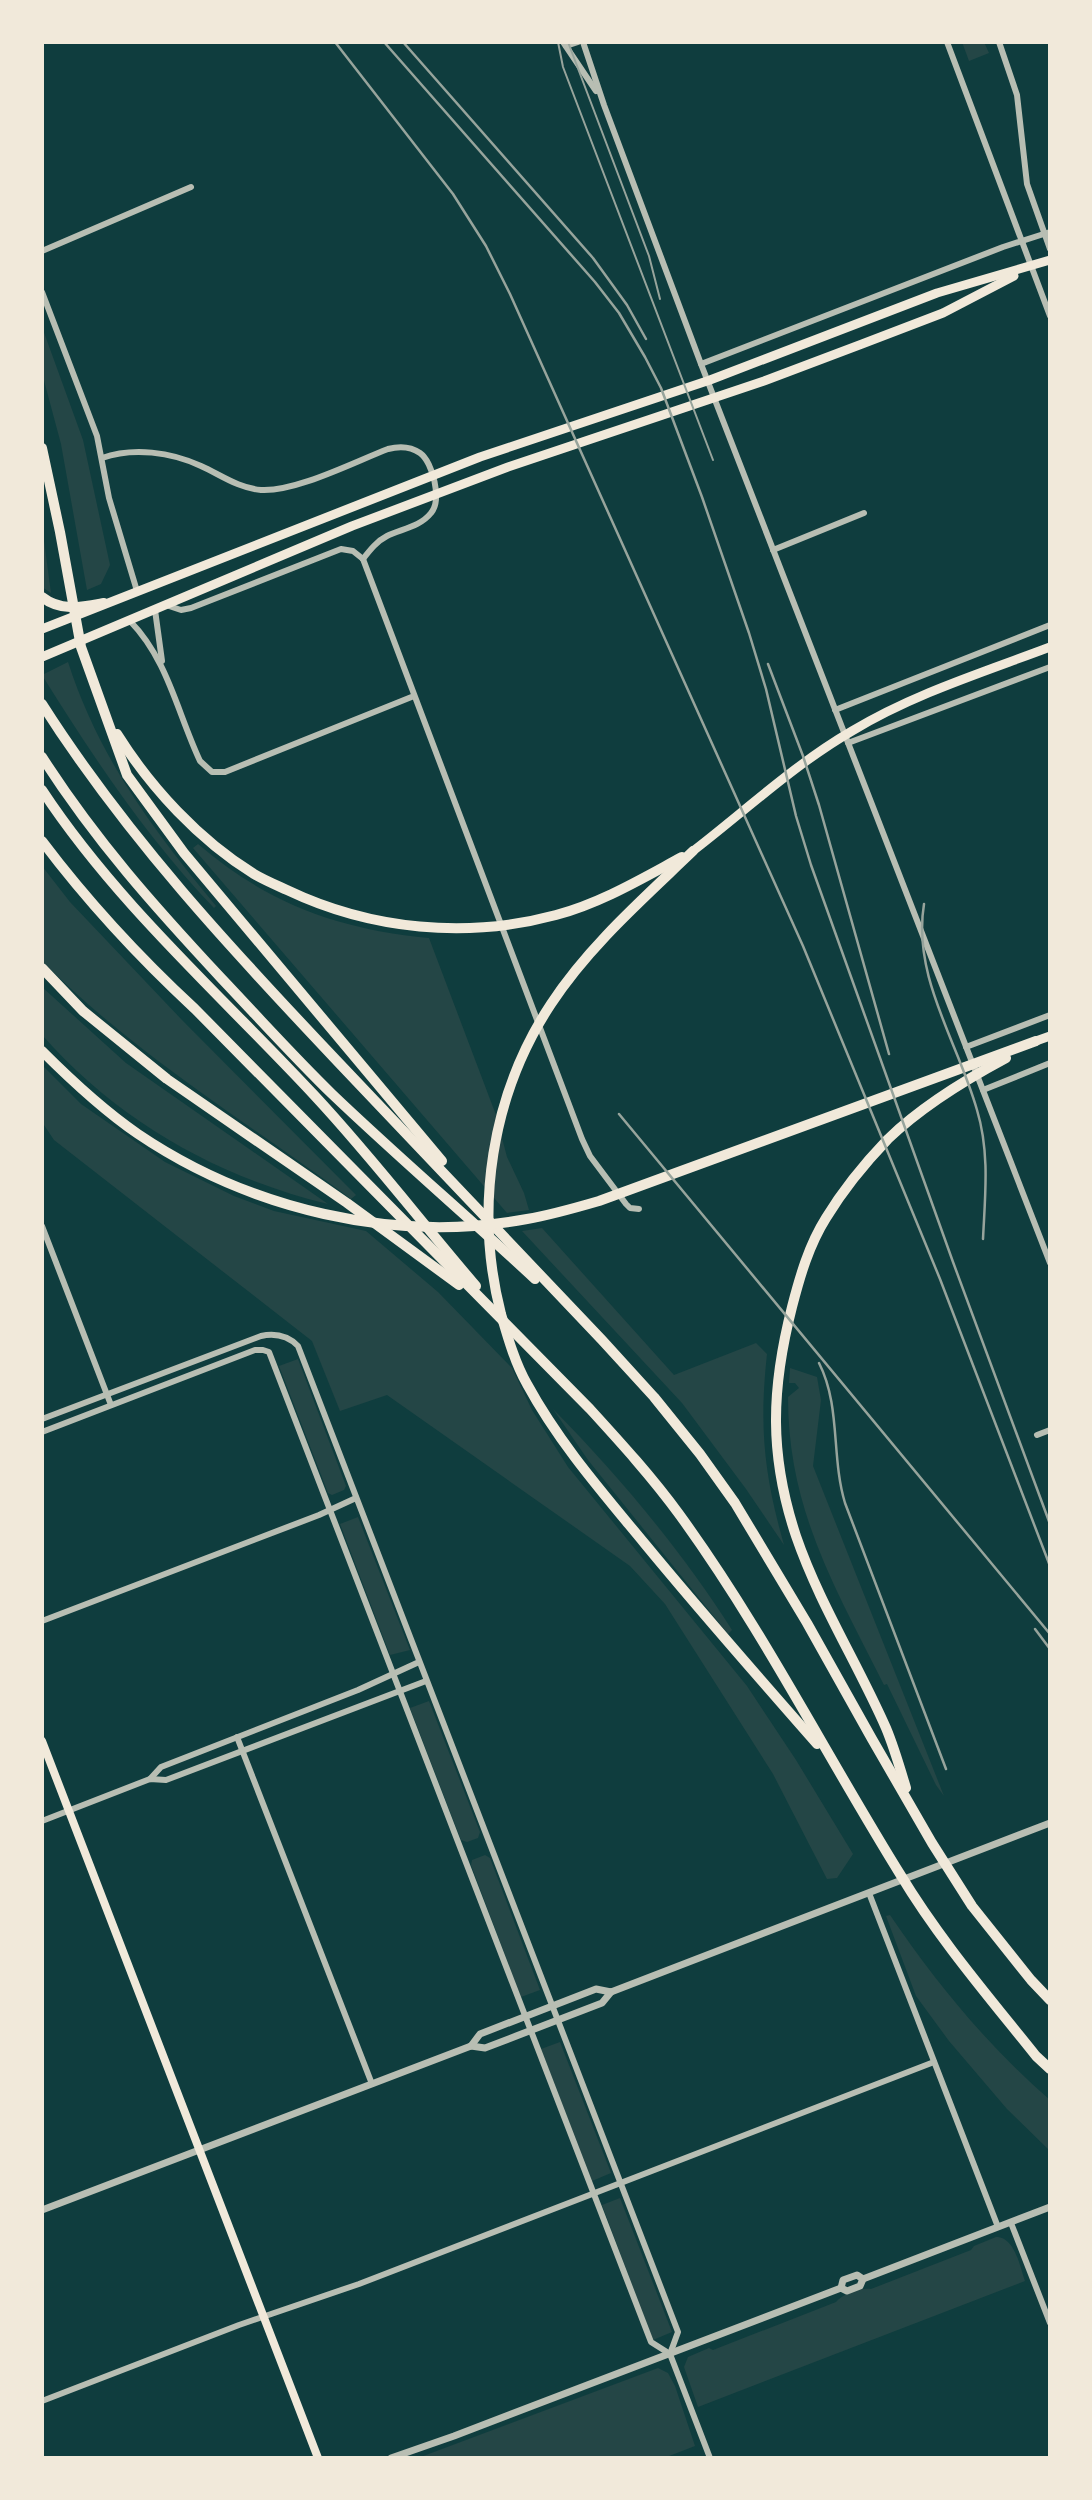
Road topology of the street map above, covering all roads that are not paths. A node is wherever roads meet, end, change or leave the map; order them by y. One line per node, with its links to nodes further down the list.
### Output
1 (580, 42): 4 (street); 5 (street)
2 (947, 42): 8 (street)
3 (999, 42): 7 (street)
4 (564, 44): 5 (street)
5 (604, 105): 15 (street)
6 (191, 187): 10 (street)
7 (1047, 232): 8 (street); 9 (street)
8 (1022, 241): 12 (street); 15 (street)
9 (1050, 249)
10 (42, 251)
11 (1050, 260): 12 (main road)
12 (1031, 267): 14 (street); 21 (main road); 24 (main road)
13 (42, 292): 17 (street)
14 (1050, 316)
15 (701, 364): 19 (street)
16 (42, 449): 36 (highway)
17 (102, 458): 20 (street); 21 (street)
18 (864, 513): 19 (street)
19 (773, 550): 35 (street)
20 (363, 559): 24 (street); 33 (street)
21 (137, 591): 23 (main road)
22 (42, 597): 23 (highway)
23 (104, 603): 28 (main road)
24 (166, 605): 25 (main road)
25 (155, 610): 26 (main road); 31 (street)
26 (130, 621): 30 (main road); 31 (street)
27 (1050, 625): 35 (street)
28 (42, 629)
29 (1050, 647): 41 (main road)
30 (42, 657)
31 (163, 666): 33 (street)
32 (1050, 667): 37 (street)
33 (414, 696): 50 (street)
34 (42, 704): 52 (highway)
35 (835, 710): 37 (street)
36 (107, 718): 41 (highway); 52 (highway)
37 (848, 743): 46 (street)
38 (42, 757): 55 (highway)
39 (42, 790): 56 (highway)
40 (42, 841): 54 (highway)
41 (693, 851): 75 (highway)
42 (42, 968): 54 (highway)
43 (1050, 1014): 46 (street)
44 (1050, 1036): 45 (main road)
45 (1036, 1041): 47 (highway); 77 (highway)
46 (966, 1047): 49 (street)
47 (42, 1051)
48 (1050, 1063): 49 (street)
49 (983, 1090): 53 (street)
50 (639, 1209)
51 (42, 1226): 57 (street)
52 (507, 1239): 55 (highway)
53 (1050, 1263)
54 (484, 1303): 56 (highway)
55 (602, 1340): 77 (highway)
56 (530, 1350): 75 (highway)
57 (107, 1394): 58 (street); 59 (street); 63 (street)
58 (111, 1405): 61 (street); 64 (street)
59 (42, 1419)
60 (1050, 1430): 62 (street)
61 (42, 1432)
62 (1037, 1434)
63 (356, 1497): 64 (street); 66 (street)
64 (330, 1510): 65 (street); 67 (street)
65 (42, 1621)
66 (419, 1662): 67 (street); 68 (street)
67 (395, 1674): 69 (street); 70 (street)
68 (426, 1681): 69 (street); 84 (street)
69 (401, 1690): 71 (street); 85 (street)
70 (319, 1705): 71 (street); 72 (street)
71 (324, 1719): 74 (street)
72 (237, 1737): 74 (street); 76 (street)
73 (42, 1741): 78 (main road)
74 (242, 1751): 76 (street); 91 (street)
75 (833, 1762): 90 (highway)
76 (150, 1779): 78 (street)
77 (913, 1809): 83 (highway)
78 (68, 1810): 79 (street); 92 (main road)
79 (42, 1821)
80 (1050, 1823): 81 (street)
81 (869, 1893): 82 (street); 89 (street)
82 (611, 1992): 84 (street); 86 (street)
83 (1050, 2000)
84 (551, 2007): 85 (street); 86 (street)
85 (526, 2017): 87 (street); 88 (street)
86 (557, 2021): 87 (street); 93 (street)
87 (531, 2030): 88 (street); 94 (street)
88 (471, 2046): 91 (street)
89 (934, 2062): 93 (street); 98 (street)
90 (1050, 2069)
91 (372, 2084): 92 (street)
92 (199, 2150): 96 (street); 99 (main road)
93 (620, 2183): 94 (street); 101 (street)
94 (593, 2194): 99 (street); 101 (street)
95 (1050, 2207): 97 (street)
96 (42, 2210)
97 (1011, 2222): 98 (street); 100 (street)
98 (998, 2227): 101 (street)
99 (263, 2318): 102 (street); 103 (main road)
100 (1050, 2323)
101 (670, 2354): 104 (street); 105 (street)
102 (42, 2401)
103 (318, 2458)
104 (391, 2458)
105 (710, 2458)

